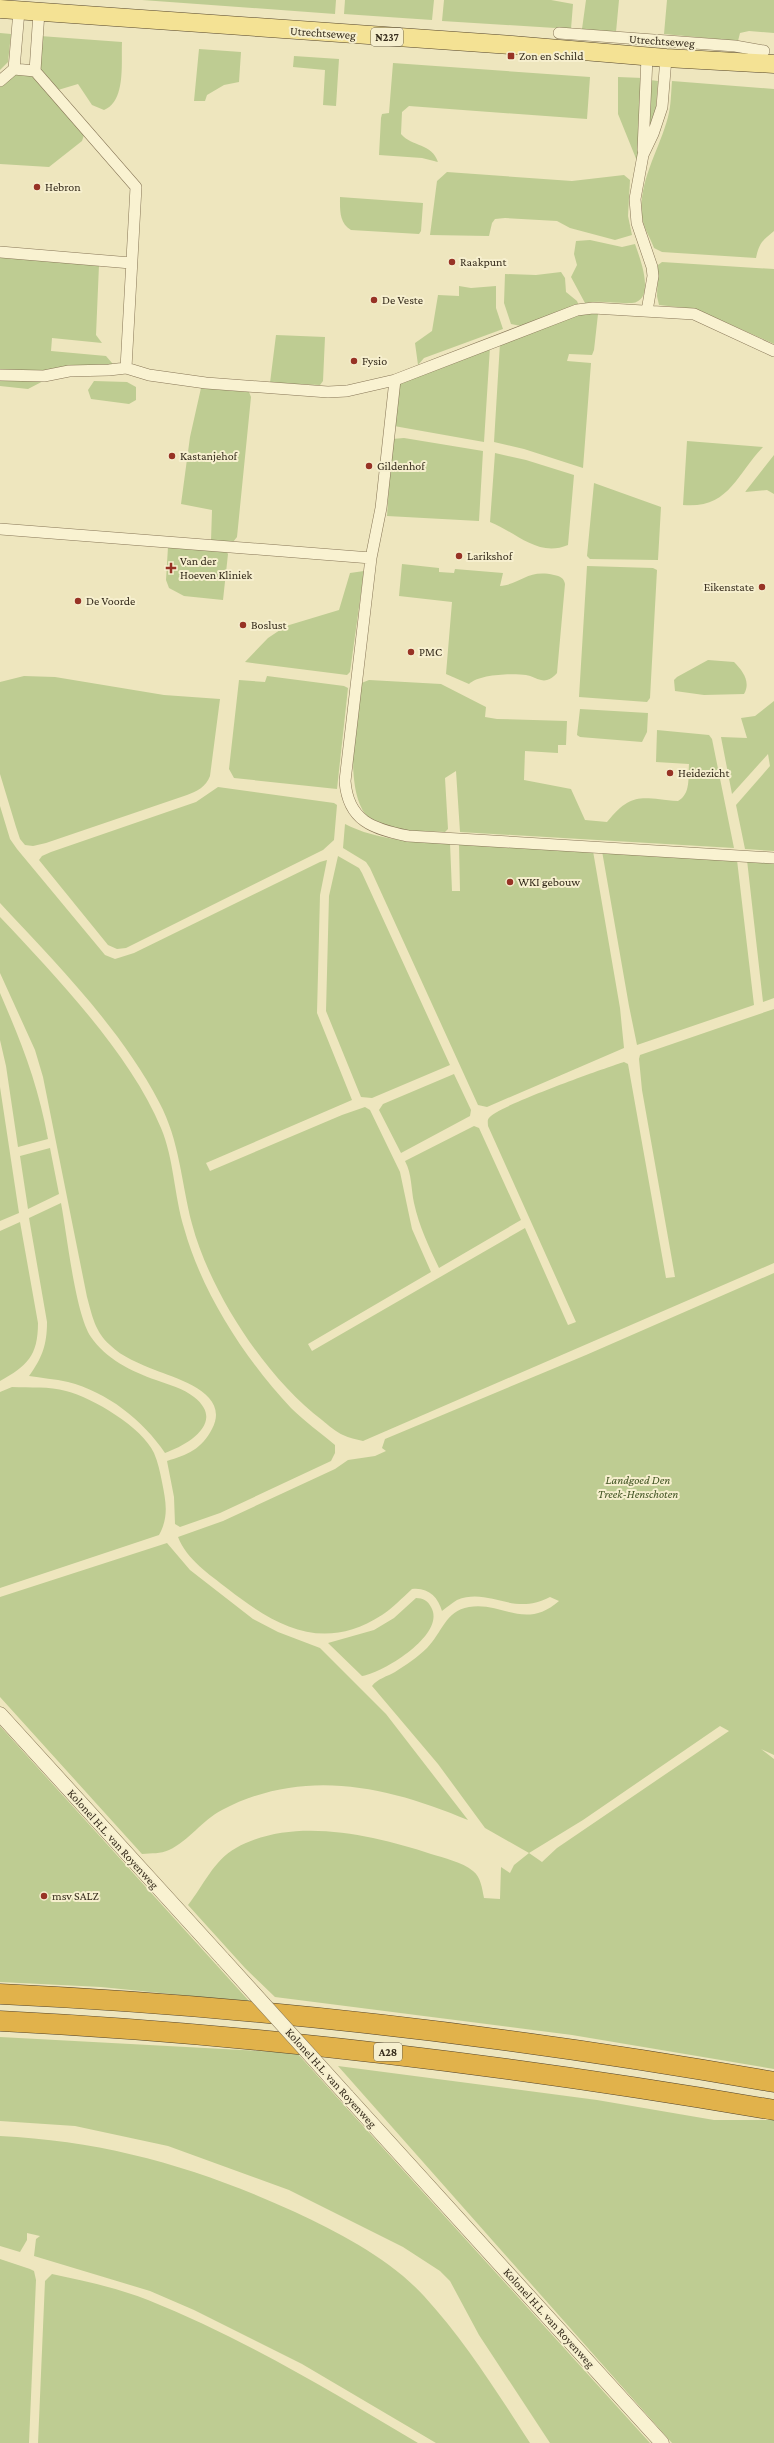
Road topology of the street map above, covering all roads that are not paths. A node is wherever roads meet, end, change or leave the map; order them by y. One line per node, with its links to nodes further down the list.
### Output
1 (0, 9): 2 (main road, Utrechtseweg / N237)
2 (19, 11): 3 (main road, Utrechtseweg / N237); 8 (street)
3 (39, 12): 5 (main road, Utrechtseweg / N237); 9 (street)
4 (559, 34): 6 (street, Utrechtseweg)
5 (647, 57): 7 (main road, Utrechtseweg / N237); 11 (street, Utrechtseweg)
6 (769, 57): 7 (main road, Utrechtseweg / N237)
7 (666, 58): 11 (street, Utrechtseweg)
8 (14, 69): 9 (street); 10 (street)
9 (34, 71): 13 (street)
10 (0, 81)
11 (643, 155): 14 (street, Utrechtseweg)
12 (0, 252): 13 (street)
13 (131, 263): 16 (street)
14 (648, 311): 15 (street); 18 (street)
15 (774, 351)
16 (126, 368): 17 (street); 18 (street)
17 (0, 375)
18 (395, 380): 20 (street)
19 (0, 529): 20 (street)
20 (371, 558): 21 (street)
21 (774, 858)
22 (0, 1714): 27 (street, Kolonel H.L. van Royenweg, bridge)
23 (0, 1994): 25 (highway, A28)
24 (0, 2021): 26 (highway, A28)
25 (774, 2082)
26 (774, 2110)
27 (662, 2443)

